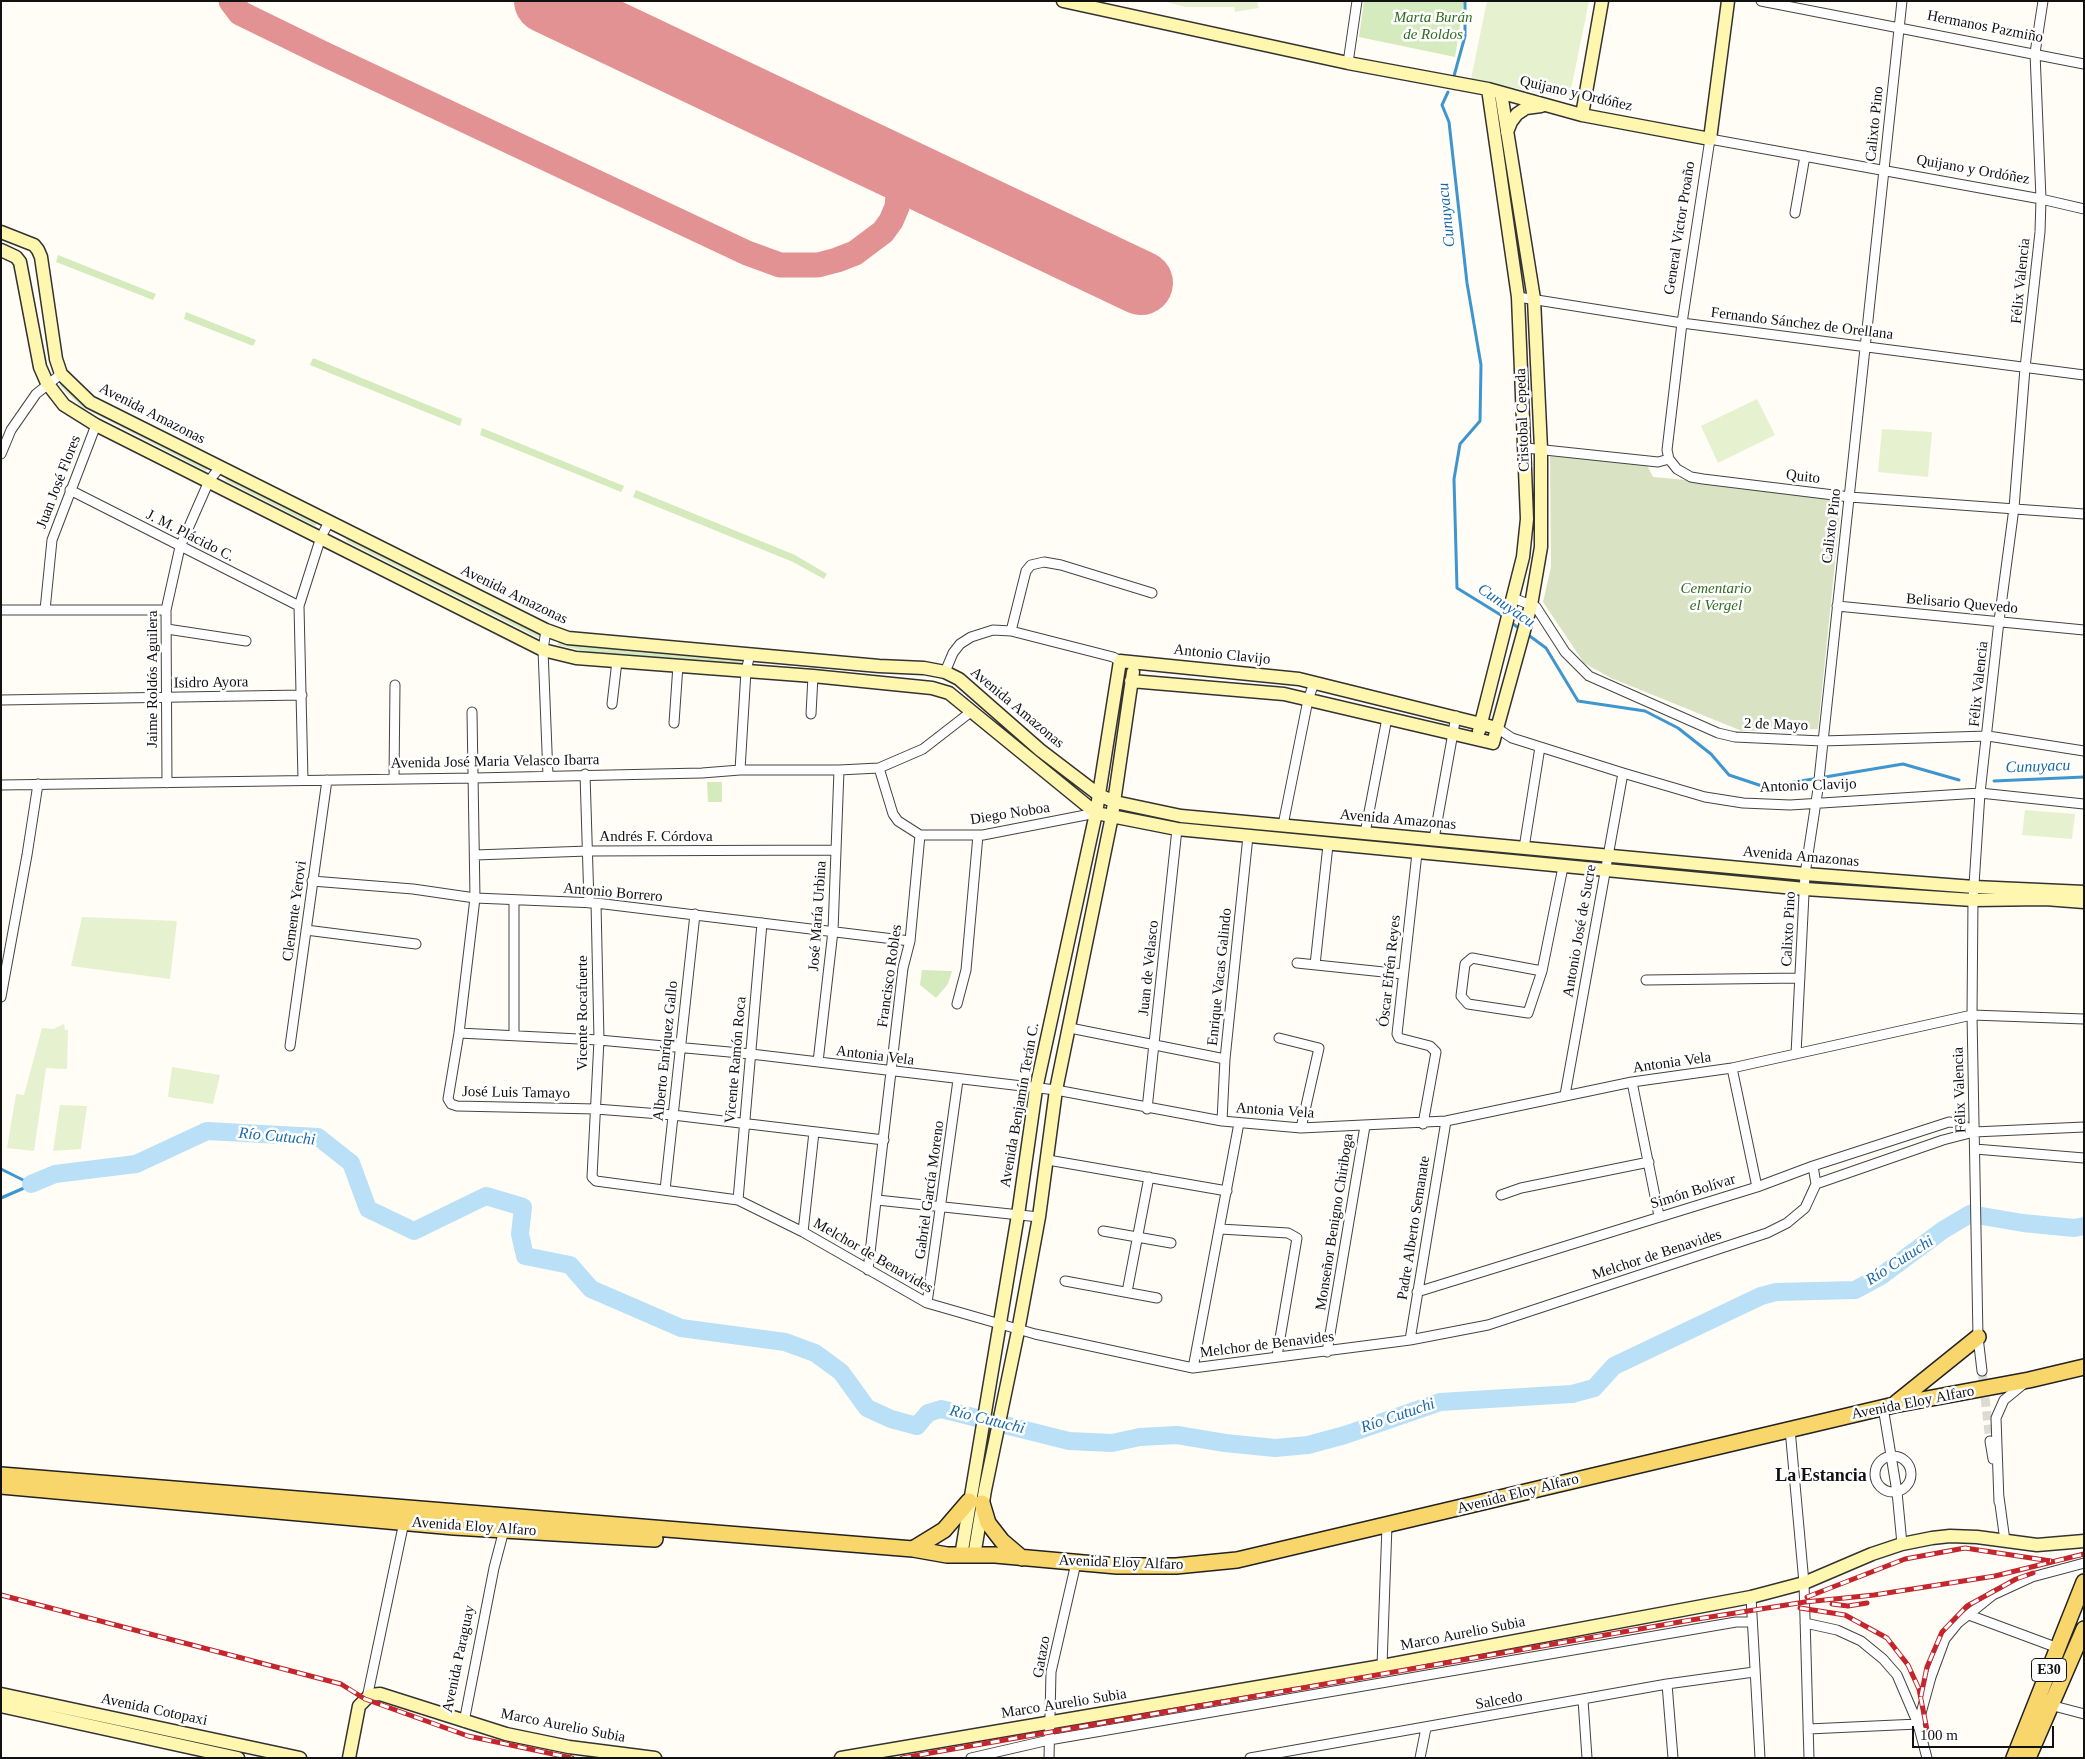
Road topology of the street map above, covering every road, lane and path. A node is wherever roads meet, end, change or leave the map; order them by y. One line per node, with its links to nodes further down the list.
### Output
1 (1063, 1): 8 (main road, Quijano y Ordóñez)
2 (1357, 1): 11 (street)
3 (1602, 1): 15 (main road)
4 (1728, 1): 17 (main road, General Victor Proaño)
5 (1761, 1): 9 (street, Hermanos Pazmiño)
6 (1902, 1): 9 (street, Calixto Pino)
7 (2043, 1): 10 (street, Félix Valencia)
8 (1078, 3): 11 (main road, Quijano y Ordóñez)
9 (1899, 27): 10 (street, Hermanos Pazmiño); 19 (street, Calixto Pino)
10 (2035, 53): 12 (street, Hermanos Pazmiño); 20 (street, Félix Valencia)
11 (1348, 63): 13 (main road, Quijano y Ordóñez)
12 (2084, 64)
13 (1495, 91): 14 (main road, Quijano y Ordóñez); 16 (main road, Cristobal Cepeda); 27 (main road, Cristobal Cepeda)
14 (1547, 105): 15 (main road, Quijano y Ordóñez); 16 (main road)
15 (1582, 115): 17 (main road, Quijano y Ordóñez)
16 (1507, 132): 28 (main road, Cristobal Cepeda)
17 (1710, 139): 18 (street, Quijano y Ordóñez); 29 (street, General Victor Proaño)
18 (1805, 156): 19 (street, Quijano y Ordóñez); 22 (street)
19 (1884, 171): 20 (street, Quijano y Ordóñez); 30 (street, Calixto Pino)
20 (2042, 199): 21 (street, Quijano y Ordóñez); 31 (street, Félix Valencia)
21 (2084, 209)
22 (1794, 213)
23 (1, 232): 25 (main road)
24 (1, 250): 26 (main road, Avenida Amazonas)
25 (44, 273): 26 (main road); 32 (main road)
26 (25, 279): 34 (main road, Avenida Amazonas)
27 (1518, 297): 28 (street, Fernando Sánchez de Orellana); 36 (main road, Cristobal Cepeda)
28 (1534, 299): 29 (street, Fernando Sánchez de Orellana); 37 (main road, Cristobal Cepeda)
29 (1682, 323): 30 (street, Fernando Sánchez de Orellana); 39 (street, General Victor Proaño)
30 (1864, 345): 31 (street, Fernando Sánchez de Orellana); 43 (street, Calixto Pino)
31 (2025, 368): 33 (street, Fernando Sánchez de Orellana); 44 (street, Félix Valencia)
32 (61, 374): 34 (street); 40 (main road, Avenida Amazonas)
33 (2084, 375)
34 (47, 384): 35 (main road, Avenida Amazonas); 38 (street)
35 (96, 425): 41 (main road, Avenida Amazonas); 42 (street, Juan José Flores)
36 (1526, 448): 37 (street); 50 (main road, Cristobal Cepeda)
37 (1541, 449): 39 (street); 51 (main road, Cristobal Cepeda)
38 (1, 454)
39 (1669, 459): 43 (street, Quito)
40 (220, 467): 41 (street, Jaime Roldós Aguilera); 46 (main road, Avenida Amazonas)
41 (209, 481): 47 (main road, Avenida Amazonas); 48 (street, Jaime Roldós Aguilera)
42 (70, 490): 48 (street, J. M. Plácido C.); 55 (street, Juan José Flores)
43 (1850, 497): 44 (street, Quito); 53 (street, Calixto Pino)
44 (2014, 508): 45 (street, Quito); 57 (street, Félix Valencia)
45 (2084, 514)
46 (329, 522): 47 (street); 59 (main road, Avenida Amazonas)
47 (321, 537): 52 (street); 63 (main road, Avenida Amazonas)
48 (180, 547): 52 (street, J. M. Plácido C.); 56 (street, Jaime Roldós Aguilera)
49 (1152, 593): 61 (street)
50 (1512, 604): 51 (street, 2 de Mayo); 86 (main road, Cristobal Cepeda)
51 (1531, 605): 87 (main road, Cristobal Cepeda); 92 (street, 2 de Mayo)
52 (299, 606): 75 (street)
53 (1837, 606): 57 (street, Belisario Quevedo); 92 (street, Calixto Pino)
54 (1, 610): 55 (street)
55 (45, 610): 56 (street)
56 (166, 610): 58 (street, Jaime Roldós Aguilera)
57 (1999, 621): 60 (street, Belisario Quevedo); 89 (street, Félix Valencia)
58 (167, 630): 62 (street); 76 (street, Jaime Roldós Aguilera)
59 (546, 630): 63 (street); 64 (main road, Avenida Amazonas)
60 (2084, 630)
61 (1011, 631): 66 (street, Antonio Clavijo); 70 (street, Antonio Clavijo)
62 (246, 641)
63 (543, 650): 65 (main road, Avenida Amazonas); 101 (street)
64 (750, 654): 69 (street); 70 (main road, Avenida Amazonas)
65 (617, 661): 68 (main road, Avenida Amazonas); 79 (street)
66 (1120, 661): 67 (main road, Antonio Clavijo); 110 (main road, Avenida Benjamín Terán C.)
67 (1135, 662): 72 (main road, Avenida Benjamín Terán C.); 73 (main road, Antonio Clavijo)
68 (678, 665): 69 (main road, Avenida Amazonas); 85 (street)
69 (746, 671): 71 (main road, Avenida Amazonas); 97 (street)
70 (945, 672): 110 (main road, Avenida Amazonas)
71 (813, 676): 81 (main road, Avenida Amazonas); 82 (street)
72 (1131, 681): 78 (main road); 111 (main road, Avenida Benjamín Terán C.)
73 (1314, 683): 78 (street); 83 (main road, Antonio Clavijo)
74 (395, 685): 102 (street)
75 (302, 695): 76 (street, Isidro Ayora); 104 (street)
76 (166, 698): 77 (street, Isidro Ayora); 106 (street, Jaime Roldós Aguilera)
77 (1, 700)
78 (1308, 700): 84 (main road); 116 (street)
79 (612, 704)
80 (472, 712): 103 (street, José Luis Tamayo)
81 (972, 712): 96 (street, Avenida José Maria Velasco Ibarra); 114 (main road, Avenida Amazonas)
82 (811, 714)
83 (1456, 716): 86 (main road, Antonio Clavijo); 88 (street)
84 (1387, 718): 88 (main road); 118 (street)
85 (674, 723)
86 (1481, 723): 87 (main road, Antonio Clavijo); 91 (main road, Cristobal Cepeda)
87 (1497, 728): 90 (street, Antonio Clavijo); 93 (main road, Cristobal Cepeda)
88 (1452, 733): 91 (main road); 122 (street)
89 (1988, 736): 92 (street, 2 de Mayo); 95 (street, 2 de Mayo); 109 (street, Félix Valencia)
90 (1512, 738): 93 (street); 94 (street, Antonio Clavijo)
91 (1477, 739): 93 (main road)
92 (1822, 741): 112 (street, Calixto Pino)
93 (1493, 743)
94 (1540, 747): 99 (street, Antonio Clavijo); 124 (street)
95 (2084, 751)
96 (879, 768): 98 (street, Avenida José Maria Velasco Ibarra); 119 (street)
97 (740, 770): 98 (street, Avenida José Maria Velasco Ibarra); 100 (street, Avenida José Maria Velasco Ibarra)
98 (839, 770): 125 (street, José María Urbina)
99 (1623, 773): 112 (street, Antonio Clavijo); 129 (street, Antonio José de Sucre)
100 (585, 774): 101 (street, Avenida José Maria Velasco Ibarra); 126 (street, Vicente Rocafuerte)
101 (548, 776): 103 (street, Avenida José Maria Velasco Ibarra)
102 (394, 778): 103 (street, Avenida José Maria Velasco Ibarra); 105 (street, Avenida José Maria Velasco Ibarra)
103 (474, 778): 128 (street, José Luis Tamayo)
104 (303, 780): 105 (street, Avenida José Maria Velasco Ibarra); 106 (street, Avenida José Maria Velasco Ibarra)
105 (326, 780): 133 (street, Clemente Yerovi)
106 (166, 782): 107 (street, Avenida José Maria Velasco Ibarra)
107 (38, 784): 108 (street, Avenida José Maria Velasco Ibarra); 153 (street)
108 (1, 785)
109 (1980, 793): 112 (street, Antonio Clavijo); 113 (street, Antonio Clavijo); 136 (street, Félix Valencia)
110 (1099, 795): 111 (main road, Avenida Amazonas); 114 (main road, Avenida Benjamín Terán C.)
111 (1114, 802): 115 (main road, Avenida Benjamín Terán C.); 116 (main road, Avenida Amazonas)
112 (1815, 803): 132 (street, Calixto Pino)
113 (2084, 804)
114 (1096, 813): 115 (main road, Avenida Amazonas); 120 (street, Diego Noboa); 173 (main road, Avenida Benjamín Terán C.)
115 (1112, 816): 117 (main road, Avenida Amazonas); 157 (main road, Avenida Benjamín Terán C.)
116 (1283, 825): 118 (main road, Avenida Amazonas)
117 (1177, 829): 121 (main road, Avenida Amazonas); 164 (street, Juan de Velasco)
118 (1365, 833): 122 (main road, Avenida Amazonas)
119 (920, 835): 120 (street, Diego Noboa); 145 (street, Francisco Robles)
120 (978, 835): 154 (street)
121 (1248, 836): 123 (main road, Avenida Amazonas); 167 (street, Enrique Vacas Galindo)
122 (1434, 839): 124 (main road, Avenida Amazonas)
123 (1328, 845): 127 (main road, Avenida Amazonas); 148 (street)
124 (1524, 848): 129 (main road, Avenida Amazonas)
125 (836, 850): 126 (street, Andrés F. Córdova); 144 (street, José María Urbina)
126 (588, 851): 128 (street, Andrés F. Córdova); 140 (street, Vicente Rocafuerte)
127 (1416, 853): 130 (main road, Avenida Amazonas); 150 (street, Óscar Efrén Reyes)
128 (475, 855): 137 (street, José Luis Tamayo)
129 (1607, 856): 131 (street, Antonio José de Sucre); 132 (main road, Avenida Amazonas)
130 (1562, 867): 131 (main road, Avenida Amazonas); 149 (street)
131 (1605, 871): 134 (main road, Avenida Amazonas); 175 (street, Antonio José de Sucre)
132 (1805, 874): 134 (street, Calixto Pino); 136 (main road, Avenida Amazonas)
133 (312, 881): 137 (street, Antonio Borrero); 143 (street, Clemente Yerovi)
134 (1805, 890): 136 (main road, Avenida Amazonas); 151 (street, Calixto Pino)
135 (2084, 892): 136 (main road, Avenida Amazonas)
136 (1974, 894): 139 (main road, Avenida Amazonas); 155 (street, Félix Valencia)
137 (475, 898): 138 (street, Antonio Borrero); 158 (street, José Luis Tamayo)
138 (514, 901): 140 (street, Antonio Borrero); 159 (street)
139 (2084, 902)
140 (593, 903): 141 (street, Antonio Borrero); 161 (street, Vicente Rocafuerte)
141 (695, 914): 142 (street, Antonio Borrero); 163 (street, Alberto Enríquez Gallo)
142 (762, 923): 144 (street, Antonio Borrero); 165 (street, Vicente Ramón Roca)
143 (306, 930): 146 (street); 162 (street, Clemente Yerovi)
144 (833, 932): 145 (street, Antonio Borrero); 168 (street, José María Urbina)
145 (910, 941): 170 (street, Francisco Robles)
146 (416, 944)
147 (1297, 963): 148 (street)
148 (1314, 965): 150 (street)
149 (1542, 971): 149 (street)
150 (1403, 974): 183 (street, Óscar Efrén Reyes)
151 (1800, 978): 152 (street); 166 (street, Calixto Pino)
152 (1646, 980)
153 (1, 997)
154 (957, 1004)
155 (1972, 1015): 156 (street, Antonia Vela); 166 (street, Antonia Vela); 188 (street, Félix Valencia)
156 (2084, 1018)
157 (1070, 1028): 164 (street); 174 (main road, Avenida Benjamín Terán C.)
158 (459, 1033): 159 (street, Antonia Vela); 176 (street, José Luis Tamayo)
159 (514, 1035): 161 (street, Antonia Vela)
160 (1280, 1038): 186 (street)
161 (599, 1040): 163 (street, Antonia Vela); 176 (street, Vicente Rocafuerte)
162 (290, 1046)
163 (681, 1046): 165 (street, Antonia Vela); 178 (street, Alberto Enríquez Gallo)
164 (1154, 1046): 167 (street); 177 (street, Juan de Velasco)
165 (751, 1054): 168 (street, Antonia Vela); 182 (street, Vicente Ramón Roca)
166 (1796, 1054): 169 (street, Antonia Vela)
167 (1225, 1059): 180 (street, Enrique Vacas Galindo)
168 (818, 1062): 170 (street, Antonia Vela)
169 (1732, 1068): 172 (street, Antonia Vela); 198 (street)
170 (892, 1072): 171 (street, Antonia Vela); 189 (street, Francisco Robles)
171 (958, 1080): 173 (street, Antonia Vela); 204 (street, Gabriel García Moreno)
172 (1632, 1082): 175 (street, Antonia Vela); 193 (street)
173 (1036, 1089): 174 (street, Antonia Vela); 205 (main road, Avenida Benjamín Terán C.)
174 (1056, 1090): 177 (street, Antonia Vela); 192 (main road, Avenida Benjamín Terán C.)
175 (1565, 1095): 179 (street, Antonia Vela)
176 (596, 1109): 178 (street, José Luis Tamayo); 196 (street, Vicente Rocafuerte)
177 (1147, 1109): 180 (street, Antonia Vela)
178 (673, 1115): 182 (street, José Luis Tamayo); 199 (street, Alberto Enríquez Gallo)
179 (1446, 1121): 183 (street, Antonia Vela); 216 (street, Padre Alberto Semanate)
180 (1222, 1122): 181 (street, Antonia Vela)
181 (1239, 1123): 186 (street, Antonia Vela); 200 (street)
182 (744, 1124): 187 (street, José Luis Tamayo); 202 (street, Vicente Ramón Roca)
183 (1423, 1124): 184 (street, Antonia Vela)
184 (1365, 1126): 186 (street, Antonia Vela); 223 (street, Monseñor Benigno Chiriboga)
185 (2084, 1127): 188 (street)
186 (1301, 1128)
187 (814, 1132): 189 (street, José Luis Tamayo); 210 (street)
188 (1974, 1132): 190 (street, Félix Valencia); 194 (street, Simón Bolívar); 197 (street)
189 (884, 1140): 203 (street, Francisco Robles)
190 (1975, 1149): 191 (street); 221 (street, Félix Valencia)
191 (2084, 1158)
192 (1048, 1160): 195 (street); 207 (main road, Avenida Benjamín Terán C.)
193 (1649, 1162): 201 (street); 206 (street)
194 (1813, 1166): 197 (street); 198 (street, Simón Bolívar)
195 (1149, 1177): 200 (street); 211 (street)
196 (596, 1181): 199 (street, Melchor de Benavides)
197 (1816, 1184): 222 (street, Melchor de Benavides)
198 (1757, 1187): 206 (street, Simón Bolívar)
199 (665, 1190): 202 (street, Melchor de Benavides)
200 (1227, 1191): 208 (street)
201 (1501, 1195)
202 (738, 1200): 210 (street, Melchor de Benavides)
203 (877, 1200): 204 (street); 213 (street, Francisco Robles)
204 (942, 1206): 205 (street); 218 (street, Gabriel García Moreno)
205 (1018, 1215): 207 (street); 219 (main road, Avenida Benjamín Terán C.)
206 (1659, 1216): 216 (street, Simón Bolívar)
207 (1039, 1217): 220 (main road, Avenida Benjamín Terán C.)
208 (1220, 1229): 224 (street); 226 (street)
209 (1103, 1231): 211 (street)
210 (803, 1232): 213 (street, Melchor de Benavides)
211 (1137, 1236): 212 (street); 215 (street)
212 (1171, 1242)
213 (868, 1270): 218 (street, Melchor de Benavides)
214 (1065, 1281): 215 (street)
215 (1127, 1292): 217 (street)
216 (1417, 1292): 222 (street, Padre Alberto Semanate)
217 (1157, 1298)
218 (927, 1303): 219 (street, Melchor de Benavides)
219 (999, 1330): 220 (street, Melchor de Benavides); 236 (main road, Avenida Benjamín Terán C.)
220 (1017, 1334): 226 (street, Melchor de Benavides); 236 (main road, Avenida Benjamín Terán C.)
221 (1978, 1337): 227 (street, Félix Valencia); 229 (main road)
222 (1410, 1340): 223 (street, Melchor de Benavides)
223 (1327, 1352): 224 (street, Melchor de Benavides)
224 (1277, 1356): 226 (street, Melchor de Benavides)
225 (2084, 1366): 228 (main road, Avenida Eloy Alfaro)
226 (1193, 1368)
227 (1982, 1371)
228 (2029, 1380): 229 (main road, Avenida Eloy Alfaro); 237 (street)
229 (1889, 1406): 230 (main road, Avenida Eloy Alfaro); 232 (street)
230 (1790, 1429): 239 (main road, Avenida Eloy Alfaro); 250 (street)
231 (1990, 1441): 237 (street)
232 (1890, 1455): 235 (street); 235 (street); 235 (street)
233 (1, 1475): 244 (main road, Avenida Eloy Alfaro)
234 (1, 1486): 238 (main road, Avenida Eloy Alfaro)
235 (1897, 1492): 243 (street)
236 (979, 1498): 244 (main road); 245 (main road, Avenida Benjamín Terán C.); 246 (main road)
237 (2000, 1502): 241 (street)
238 (404, 1522): 240 (main road, Avenida Eloy Alfaro); 261 (street)
239 (1387, 1525): 247 (main road, Avenida Eloy Alfaro); 257 (street)
240 (504, 1530): 245 (main road, Avenida Eloy Alfaro); 267 (street, Avenida Paraguay)
241 (2005, 1541): 242 (main road, Marco Aurelio Subia); 243 (main road, Marco Aurelio Subia)
242 (2084, 1541)
243 (1902, 1544): 250 (main road, Marco Aurelio Subia)
244 (913, 1549): 245 (main road, Avenida Eloy Alfaro)
245 (961, 1555): 246 (main road, Avenida Eloy Alfaro)
246 (1022, 1558): 247 (main road, Avenida Eloy Alfaro)
247 (1076, 1563): 268 (street, Gatazo)
248 (2084, 1563): 252 (street)
249 (2084, 1582): 256 (main road, E30)
250 (1804, 1583): 251 (main road, Marco Aurelio Subia); 254 (street)
251 (1751, 1597): 253 (street); 257 (main road, Marco Aurelio Subia)
252 (1968, 1614): 256 (street); 269 (street)
253 (1752, 1622): 258 (street); 272 (street)
254 (1805, 1623): 269 (street); 271 (street)
255 (2084, 1629): 263 (main road, E30)
256 (2058, 1648): 266 (main road, E30)
257 (1382, 1666): 268 (main road, Marco Aurelio Subia)
258 (1754, 1672): 259 (street, Salcedo); 285 (street)
259 (1668, 1684): 262 (street, Salcedo); 284 (street)
260 (1, 1694): 275 (main road, Avenida Cotopaxi)
261 (367, 1698): 267 (main road, Avenida Paraguay); 276 (main road)
262 (1583, 1700): 270 (street, Salcedo); 283 (street)
263 (2050, 1705): 265 (street); 266 (main road, E30)
264 (1, 1706): 274 (main road, Avenida Cotopaxi)
265 (2084, 1714)
266 (2036, 1720): 288 (main road, E30); 289 (main road, E30)
267 (464, 1722): 277 (main road, Marco Aurelio Subia)
268 (1049, 1723): 272 (street, Gatazo); 278 (main road, Marco Aurelio Subia)
269 (1918, 1724): 271 (street); 287 (street)
270 (1426, 1728): 281 (street, Salcedo); 282 (street)
271 (1808, 1729): 286 (street)
272 (1049, 1740): 273 (street); 280 (street, Gatazo)
273 (1001, 1755): 279 (street)
274 (238, 1758)
275 (300, 1758)
276 (349, 1758)
277 (656, 1758)
278 (841, 1758)
279 (971, 1758)
280 (1049, 1758)
281 (1250, 1758)
282 (1420, 1758)
283 (1587, 1758)
284 (1673, 1758)
285 (1760, 1758)
286 (1809, 1758)
287 (1927, 1758)
288 (2014, 1758)
289 (2028, 1758)

